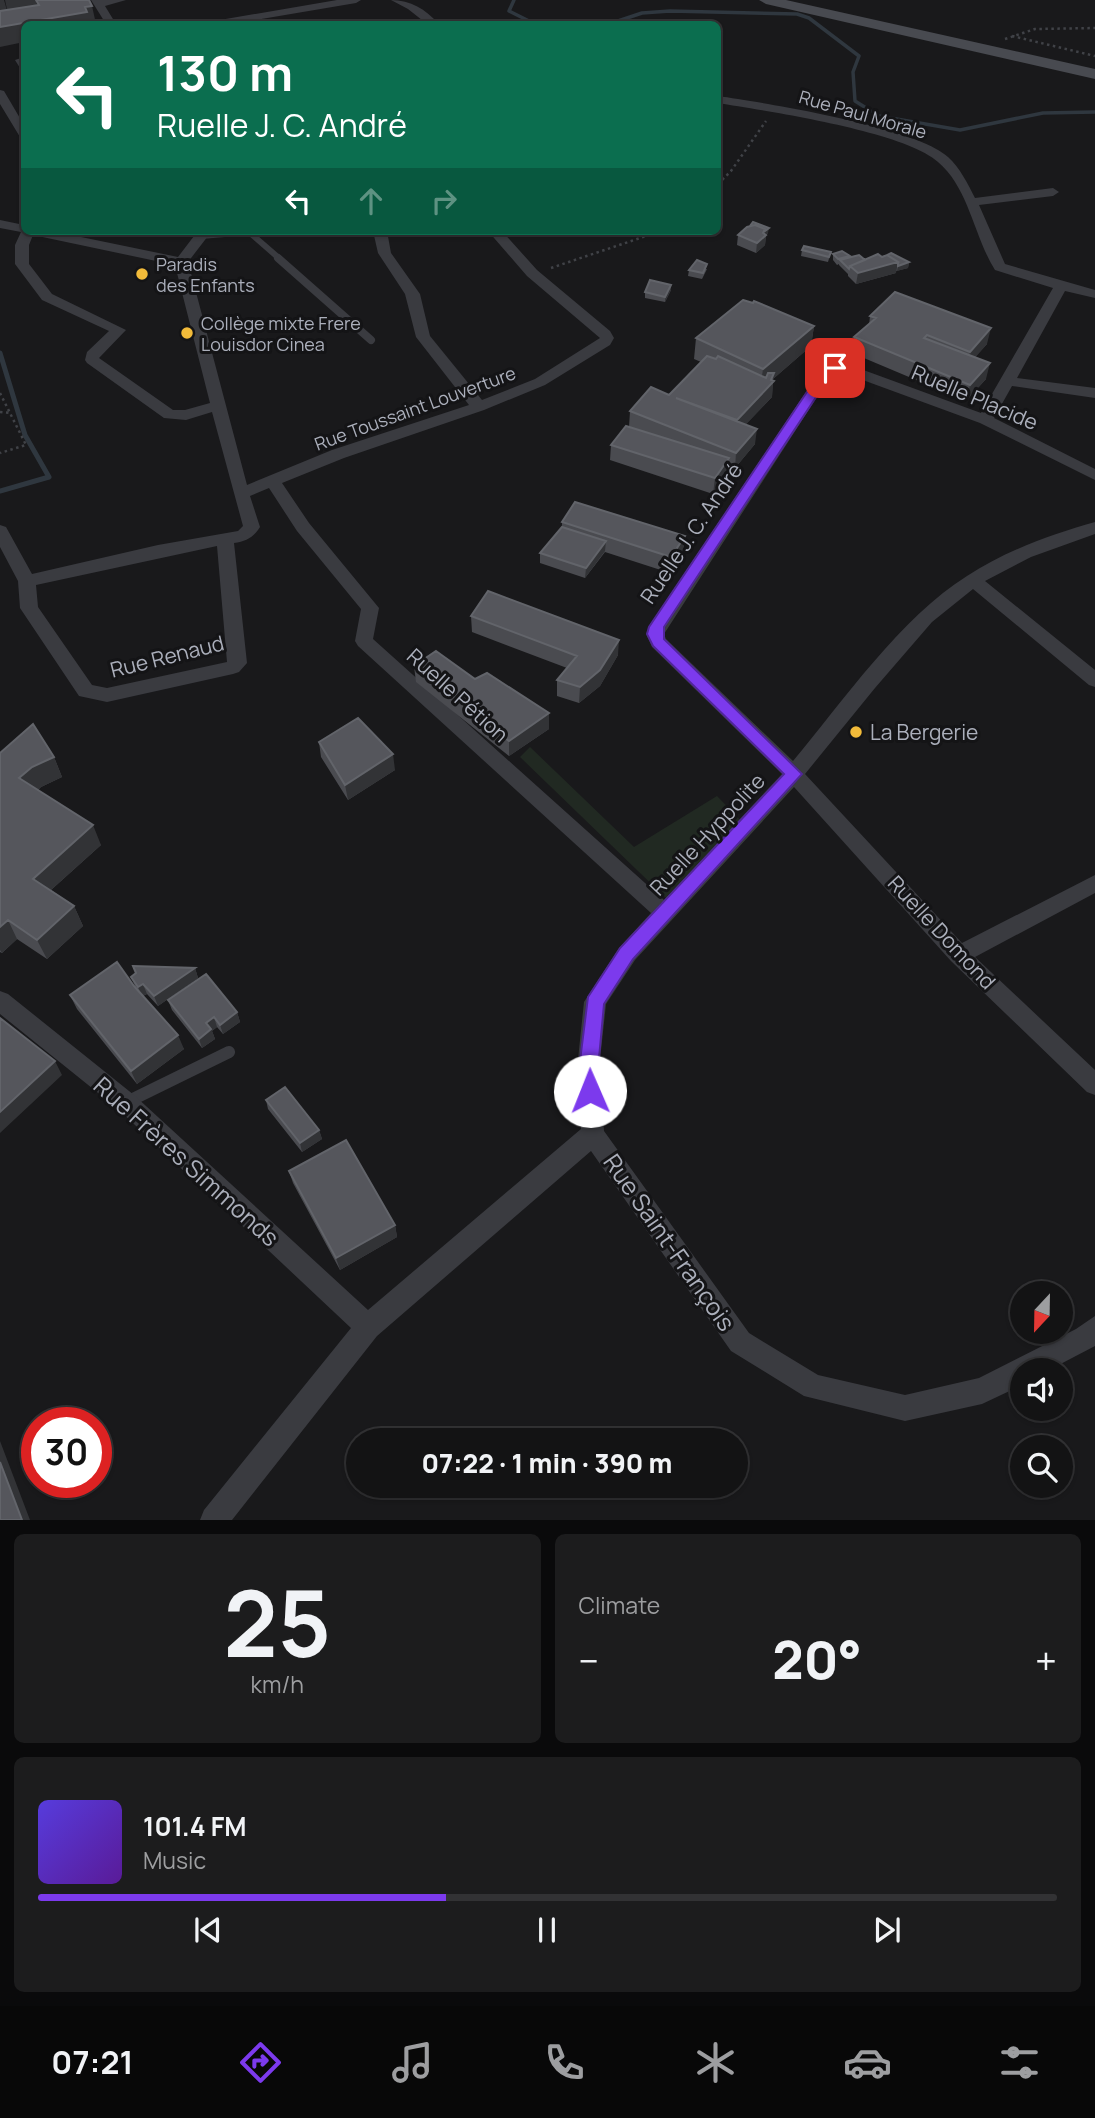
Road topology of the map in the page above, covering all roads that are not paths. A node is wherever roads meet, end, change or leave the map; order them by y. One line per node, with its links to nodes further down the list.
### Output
1 (121, 0): 6 (street)
2 (396, 0): 11 (street)
3 (825, 0): 12 (street)
4 (352, 1): 7 (street)
5 (777, 1): 13 (street)
6 (97, 2): 8 (street)
7 (285, 12): 9 (street); 10 (street)
8 (109, 21)
9 (232, 21)
10 (292, 21)
11 (429, 21)
12 (1095, 58)
13 (1095, 74)
14 (0, 94): 16 (street)
15 (721, 100): 18 (street, Rue Paul Morale)
16 (21, 130)
17 (1053, 192): 18 (street)
18 (973, 202): 28 (street, Rue Paul Morale)
19 (0, 224): 20 (street)
20 (21, 228)
21 (27, 235): 34 (street)
22 (200, 235): 27 (street)
23 (252, 235): 30 (lane)
24 (380, 235): 35 (street)
25 (499, 235): 35 (street, Rue Toussaint Louverture)
26 (84, 236): 27 (street)
27 (181, 262): 34 (street)
28 (1061, 286): 29 (street, Rue Paul Morale); 32 (street)
29 (1095, 294)
30 (371, 340)
31 (835, 368): 36 (street, Ruelle Placide); 46 (street, Ruelle J. C. André)
32 (1009, 381): 33 (street); 36 (street)
33 (1095, 393)
34 (218, 405): 39 (street)
35 (479, 407): 38 (street, Rue Toussaint Louverture)
36 (985, 421): 37 (street, Ruelle Placide)
37 (1095, 475)
38 (274, 482): 39 (street, Rue Toussaint Louverture); 48 (street, Ruelle Pétion)
39 (241, 494): 42 (street)
40 (1095, 528): 43 (street, Ruelle Hyppolite)
41 (0, 531): 44 (street, Rue Renaud)
42 (225, 540): 44 (street); 44 (street, Rue Renaud)
43 (973, 580): 45 (street); 46 (street, Ruelle Hyppolite)
44 (27, 581)
45 (1095, 680)
46 (794, 774): 48 (street, Ruelle Hyppolite); 49 (street, Ruelle Domond)
47 (1095, 883): 49 (street)
48 (664, 913): 54 (street, Ruelle Hyppolite)
49 (959, 955): 52 (street, Ruelle Domond)
50 (0, 1001): 53 (street, Rue Frères Simmonds)
51 (229, 1052): 53 (lane)
52 (1095, 1085)
53 (126, 1102): 55 (street, Rue Frères Simmonds)
54 (593, 1134): 55 (street); 58 (street, Rue Saint-François)
55 (368, 1327): 59 (street)
56 (1095, 1329): 57 (street, Rue Saint-François)
57 (1047, 1358)
58 (1010, 1377)
59 (214, 1520)

